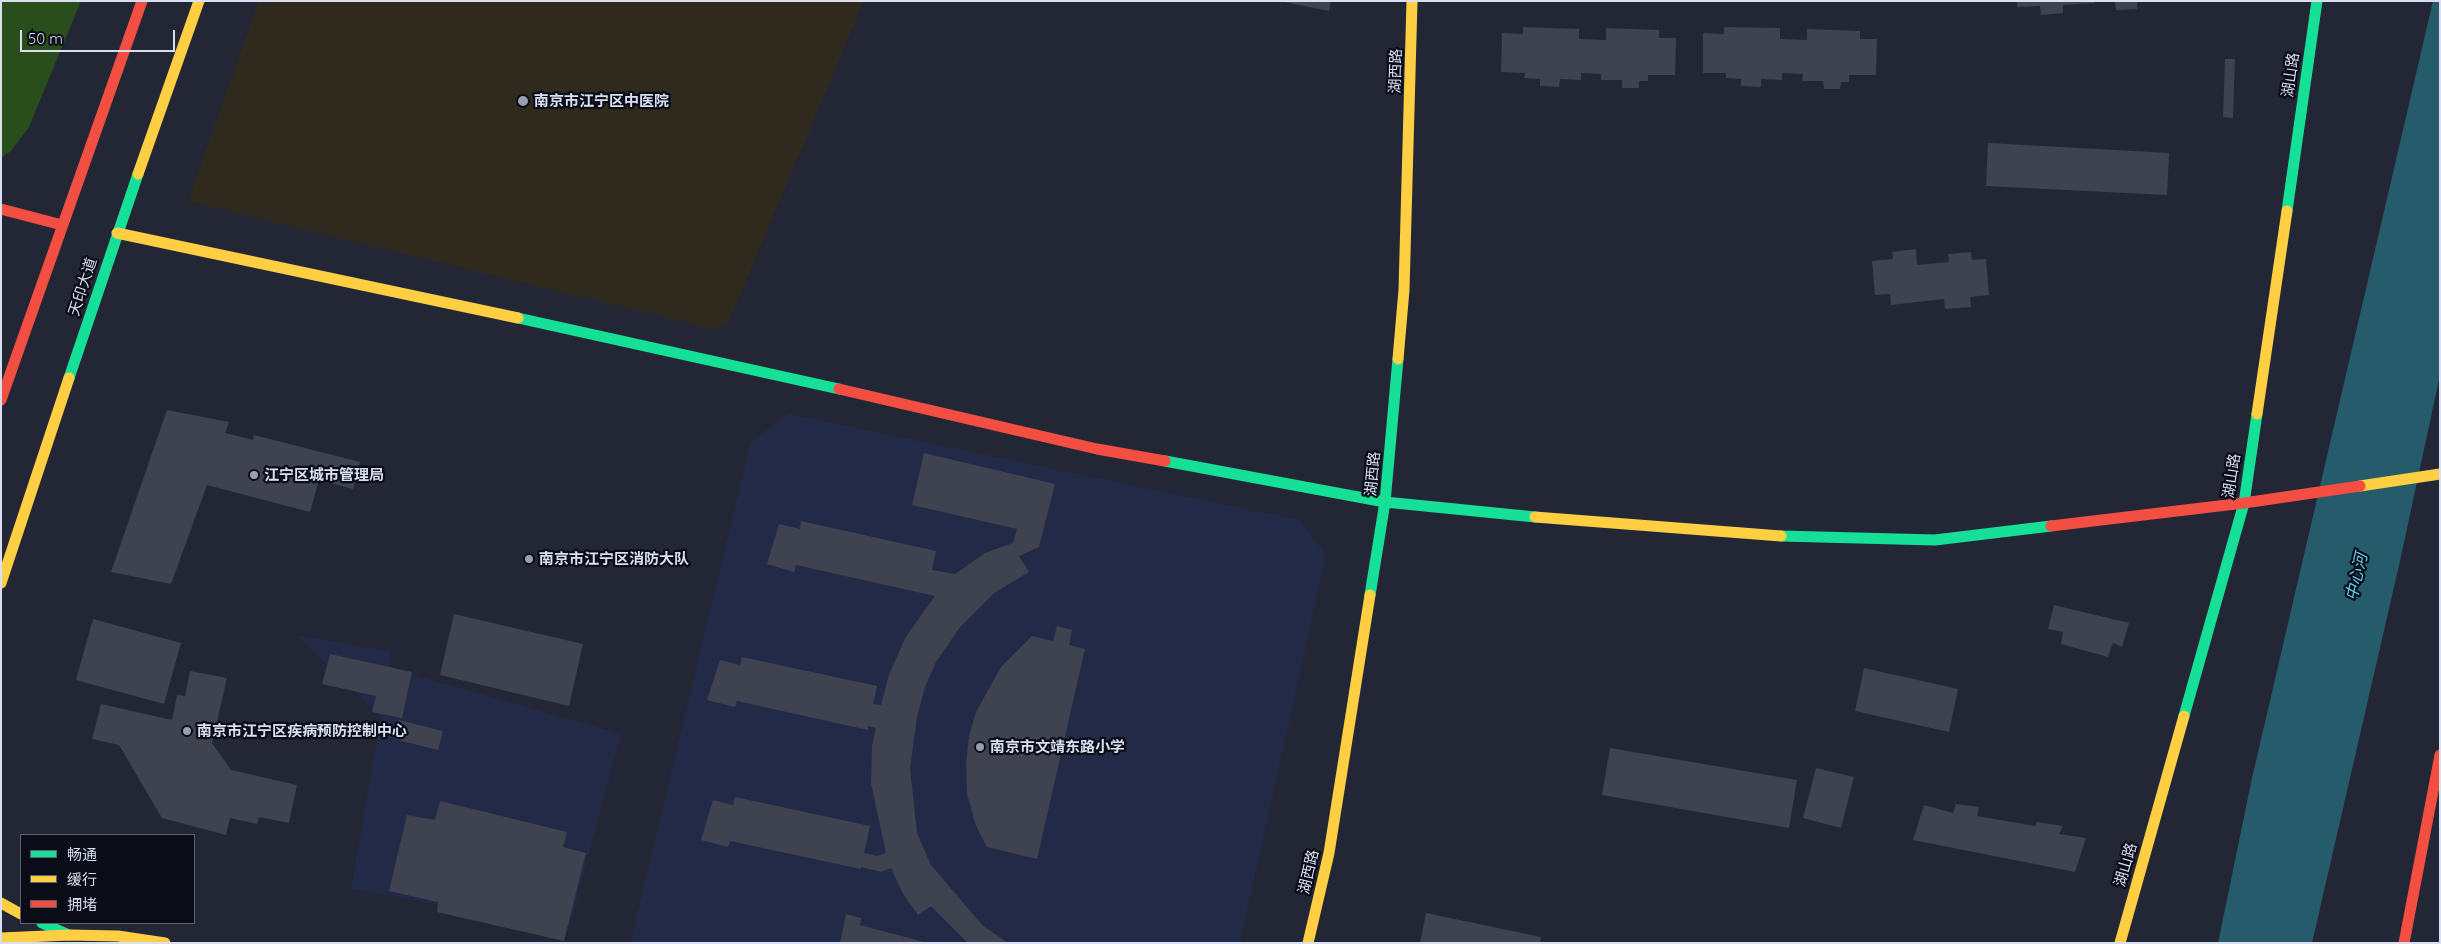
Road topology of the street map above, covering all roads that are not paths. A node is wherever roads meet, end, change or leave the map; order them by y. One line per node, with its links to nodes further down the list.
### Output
1 (142, 1): 6 (street)
2 (199, 1): 7 (street, 天印大道)
3 (1412, 1): 10 (street, 湖西路)
4 (2317, 1): 11 (street, 湖山路)
5 (1, 209): 6 (street)
6 (62, 225): 8 (street)
7 (117, 233): 10 (street); 12 (street, 天印大道)
8 (1, 400)
9 (2440, 474): 11 (street)
10 (1385, 502): 11 (street); 20 (street, 湖西路)
11 (2244, 503): 21 (street, 湖山路)
12 (1, 583)
13 (2440, 755): 22 (street)
14 (1, 903): 15 (street)
15 (20, 913)
16 (45, 924): 17 (street)
17 (70, 934): 18 (street); 19 (street)
18 (1, 938)
19 (165, 943)
20 (1308, 943)
21 (2120, 943)
22 (2404, 943)

